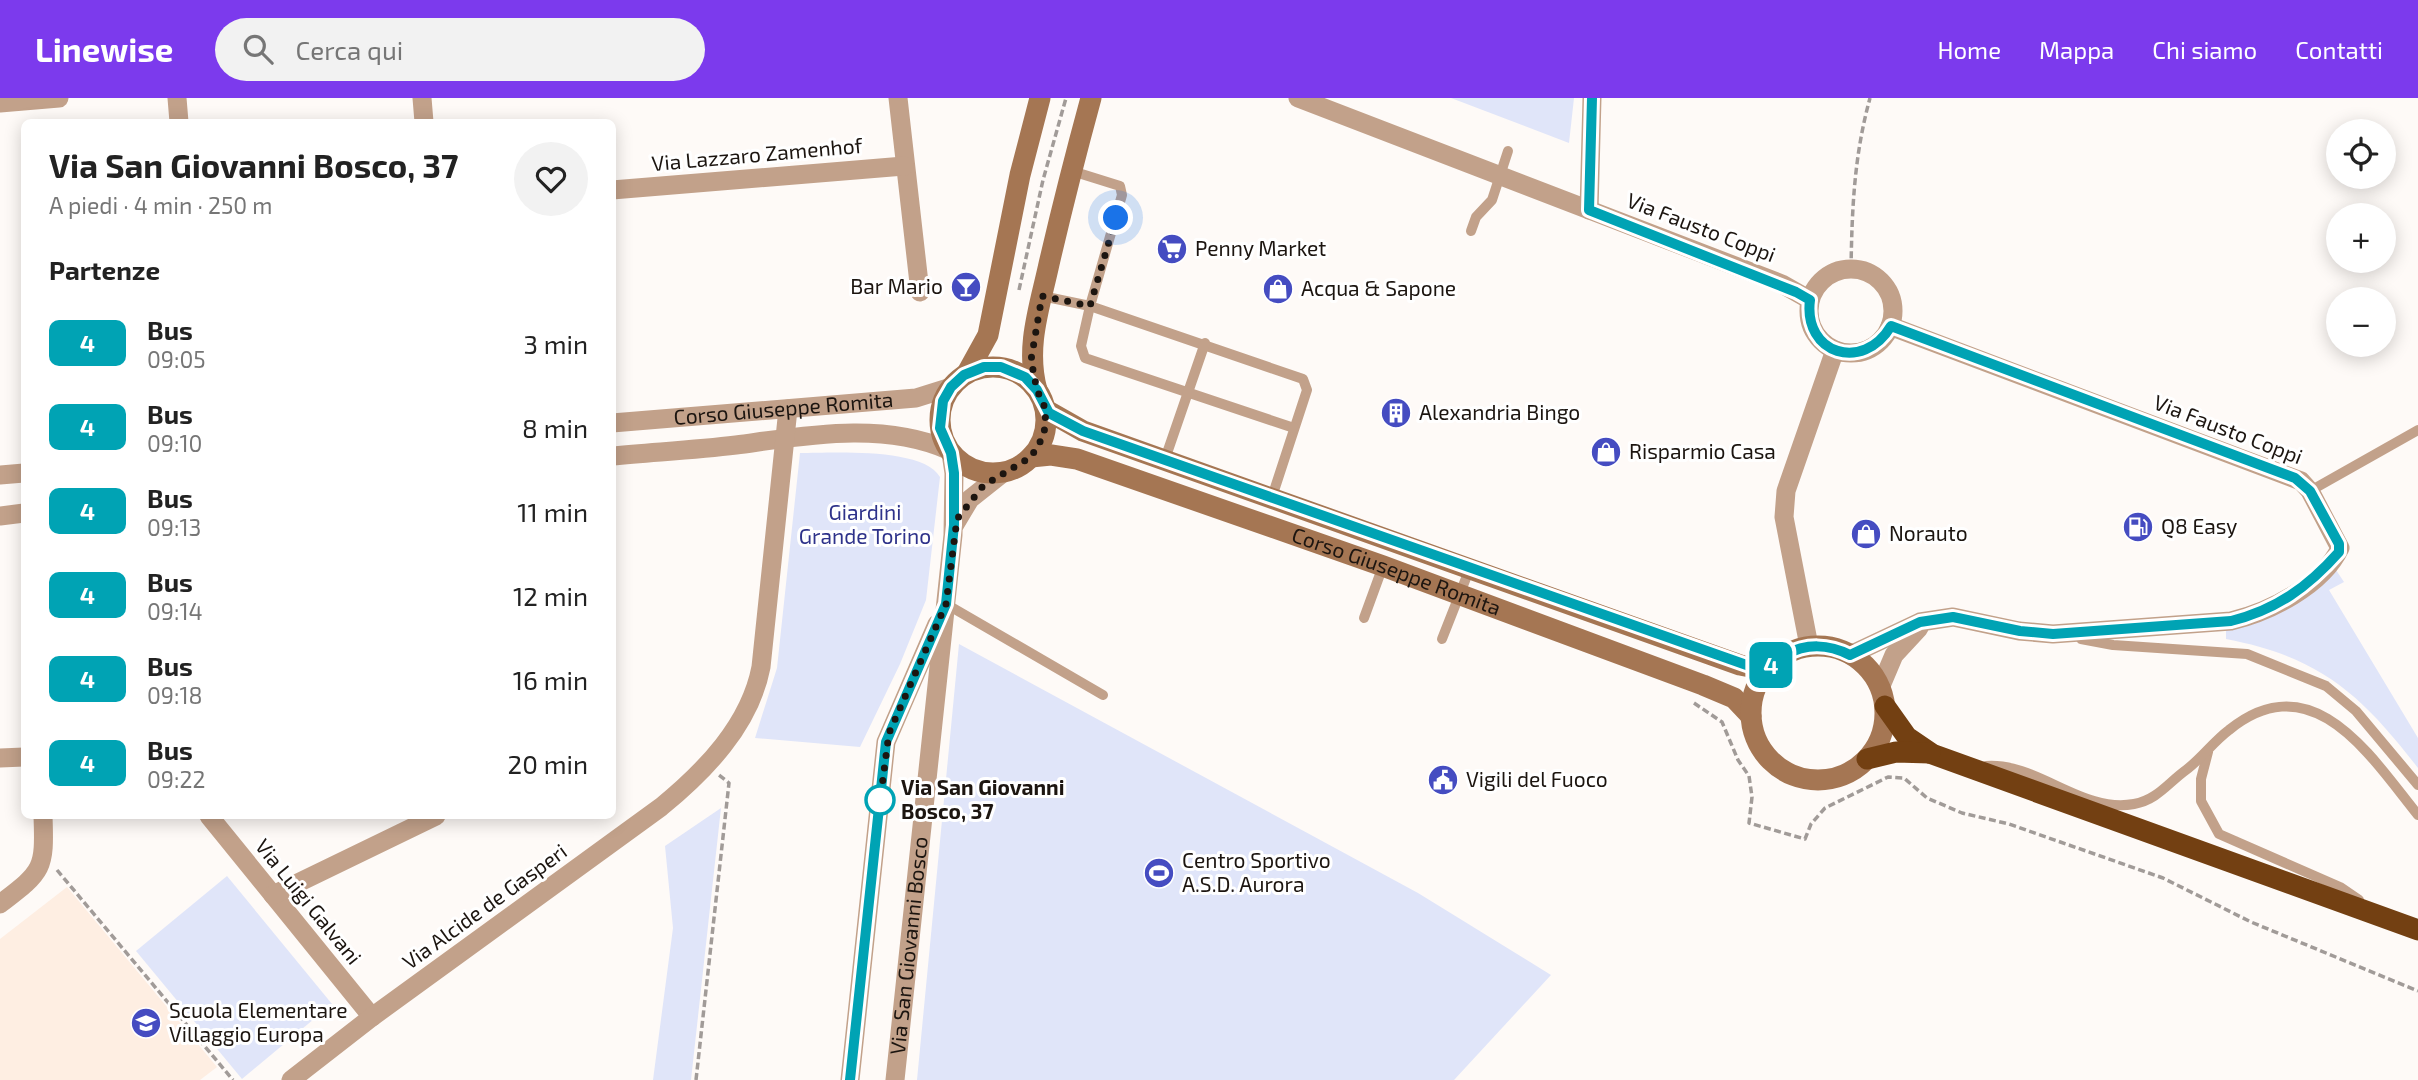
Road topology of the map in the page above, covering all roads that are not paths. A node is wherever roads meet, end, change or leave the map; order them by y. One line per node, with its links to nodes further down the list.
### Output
1 (59, 98): 9 (street)
2 (177, 98): 10 (street)
3 (422, 98): 11 (street)
4 (898, 98): 13 (street)
5 (1040, 98): 26 (main road)
6 (1091, 98): 14 (main road)
7 (1298, 98): 15 (street, Via Fausto Coppi)
8 (1592, 98): 17 (street)
9 (0, 103)
10 (179, 119)
11 (424, 119)
12 (1508, 150): 15 (lane)
13 (904, 166): 16 (street, Via Lazzaro Zamenhof); 19 (street)
14 (1071, 170): 20 (main road); 22 (lane)
15 (1499, 175): 17 (street, Via Fausto Coppi); 18 (lane)
16 (616, 190)
17 (1589, 210): 21 (street, Via Fausto Coppi)
18 (1471, 231)
19 (920, 292)
20 (1042, 296): 22 (lane); 27 (main road)
21 (1810, 300): 23 (street); 25 (street)
22 (1090, 306): 24 (lane); 28 (lane)
23 (1891, 326): 25 (street); 42 (street, Via Fausto Coppi)
24 (1205, 343): 28 (lane); 32 (lane)
25 (1835, 350): 55 (street)
26 (959, 380): 27 (main road); 29 (street, Corso Giuseppe Romita); 35 (main road)
27 (1037, 390): 30 (main road)
28 (1188, 392): 32 (lane); 38 (lane)
29 (788, 409): 31 (street, Corso Giuseppe Romita); 34 (street, Via Alcide de Gasperi)
30 (1046, 410): 37 (main road); 38 (main road, Corso Giuseppe Romita)
31 (616, 423)
32 (1294, 428): 43 (lane)
33 (2418, 430): 42 (lane)
34 (785, 436): 35 (street, Corso Giuseppe Romita); 36 (street, Corso Giuseppe Romita); 76 (street, Via Alcide de Gasperi)
35 (950, 451): 39 (main road); 46 (street)
36 (616, 456)
37 (1031, 457): 39 (main road); 47 (main road, Corso Giuseppe Romita)
38 (1165, 459): 43 (main road, Corso Giuseppe Romita)
39 (1003, 472): 46 (street)
40 (21, 473): 41 (street)
41 (0, 475)
42 (2310, 491): 53 (street)
43 (1272, 497): 48 (main road, Corso Giuseppe Romita)
44 (21, 513): 45 (street)
45 (0, 516)
46 (953, 535): 50 (street, Via San Giovanni Bosco)
47 (1383, 566): 49 (main road, Corso Giuseppe Romita); 51 (lane)
48 (1471, 567): 49 (lane); 57 (main road, Corso Giuseppe Romita)
49 (1460, 595): 54 (lane); 60 (main road, Corso Giuseppe Romita)
50 (946, 604): 58 (lane); 78 (street, Via San Giovanni Bosco); 79 (street, Via San Giovanni Bosco)
51 (1364, 618)
52 (1930, 620): 53 (street); 56 (street); 59 (street)
53 (2053, 634): 67 (lane)
54 (1442, 639)
55 (1809, 646): 56 (main road); 57 (main road)
56 (1850, 655): 59 (main road)
57 (1771, 665): 60 (main road)
58 (1103, 695)
59 (1883, 697): 62 (highway); 65 (main road)
60 (1751, 716): 65 (main road)
61 (2208, 751): 66 (lane); 68 (lane); 74 (lane)
62 (1932, 754): 65 (highway); 66 (highway)
63 (21, 757): 64 (street)
64 (0, 758)
65 (1867, 759)
66 (1973, 767): 74 (highway)
67 (2418, 785)
68 (2418, 815)
69 (43, 819): 73 (street)
70 (211, 819): 72 (street, Via Luigi Galvani)
71 (430, 819): 72 (street)
72 (273, 895): 76 (street, Via Luigi Galvani)
73 (0, 904)
74 (2380, 915): 75 (highway)
75 (2418, 930)
76 (372, 1017): 77 (street, Via Alcide de Gasperi)
77 (291, 1080)
78 (850, 1080)
79 (895, 1080)

